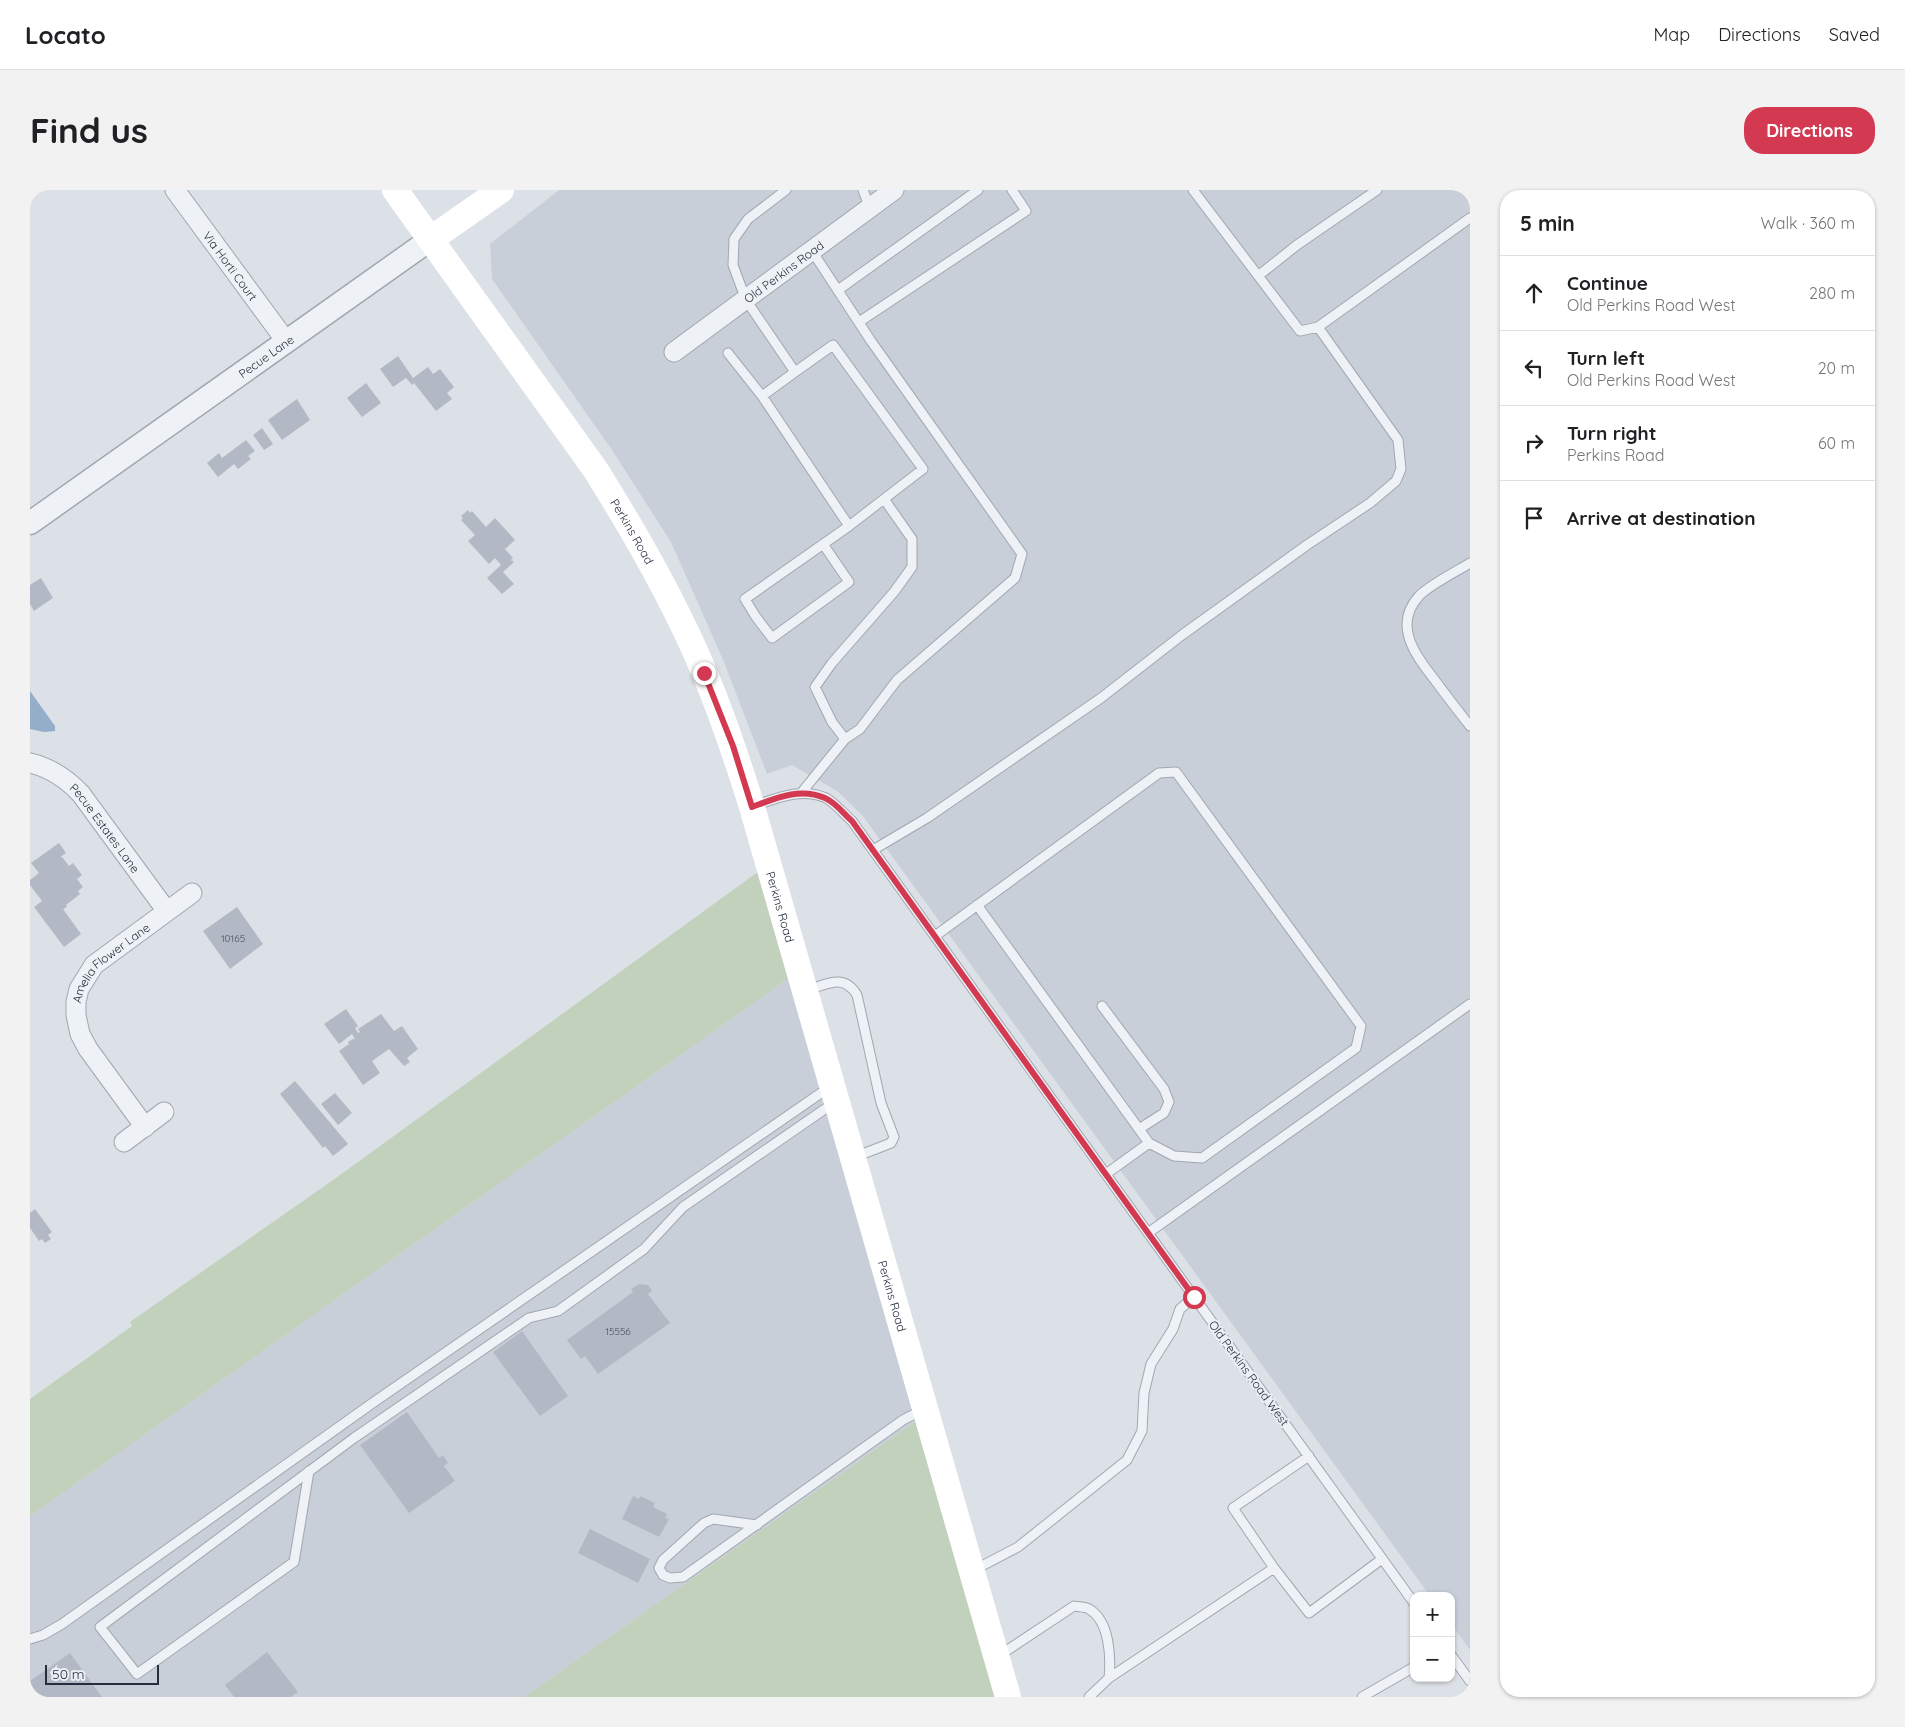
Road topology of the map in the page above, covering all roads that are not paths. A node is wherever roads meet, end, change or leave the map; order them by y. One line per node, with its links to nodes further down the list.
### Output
1 (175, 190): 20 (street, Via Horti Court)
2 (395, 190): 13 (main road, Perkins Road)
3 (501, 190): 13 (main road, Pecue Lane)
4 (786, 190): 17 (lane)
5 (864, 190): 11 (lane)
6 (894, 190): 11 (street, Old Perkins Road)
7 (978, 190): 16 (lane)
8 (1012, 190): 18 (lane)
9 (1193, 190): 15 (lane)
10 (1377, 190): 15 (lane)
11 (870, 208): 14 (street, Old Perkins Road)
12 (1470, 218): 19 (lane)
13 (431, 239): 20 (street, Pecue Lane); 34 (main road, Perkins Road)
14 (812, 251): 16 (lane); 17 (street, Old Perkins Road)
15 (1258, 276): 19 (lane)
16 (838, 290): 18 (lane)
17 (746, 300): 21 (street, Old Perkins Road); 23 (lane)
18 (859, 322): 31 (lane)
19 (1318, 327): 35 (lane)
20 (286, 341): 26 (street, Pecue Lane)
21 (674, 352)
22 (728, 353): 24 (lane)
23 (795, 372): 24 (lane); 25 (lane)
24 (762, 396): 27 (lane)
25 (884, 499): 27 (lane); 31 (lane)
26 (30, 523)
27 (849, 526): 28 (lane)
28 (823, 544): 28 (lane)
29 (1470, 563): 30 (lane)
30 (1470, 726)
31 (845, 739): 33 (lane)
32 (30, 763): 38 (street, Pecue Estates Lane)
33 (802, 792): 34 (lane, Old Perkins Road West); 35 (lane, Old Perkins Road West)
34 (752, 807): 40 (main road, Perkins Road)
35 (873, 850): 39 (lane, Old Perkins Road West)
36 (192, 893): 38 (street, Amelia Flower Lane)
37 (977, 905): 39 (lane); 46 (lane); 48 (lane)
38 (166, 910): 45 (street, Amelia Flower Lane)
39 (935, 936): 50 (lane, Old Perkins Road West)
40 (804, 991): 43 (main road, Perkins Road); 49 (lane)
41 (1470, 1004): 51 (lane)
42 (1102, 1006): 46 (lane)
43 (835, 1092): 49 (main road, Perkins Road); 55 (lane); 61 (lane)
44 (164, 1112): 45 (street)
45 (145, 1127): 47 (street)
46 (1139, 1130): 48 (lane)
47 (124, 1142)
48 (1149, 1143): 50 (lane)
49 (853, 1158): 53 (main road, Perkins Road)
50 (1106, 1174): 51 (lane, Old Perkins Road West)
51 (1148, 1233): 52 (lane, Old Perkins Road West)
52 (1194, 1297): 54 (lane, Old Perkins Road West); 59 (lane)
53 (925, 1409): 56 (lane); 59 (main road, Perkins Road)
54 (1309, 1456): 57 (lane, Old Perkins Road West); 58 (lane)
55 (309, 1471): 55 (lane)
56 (757, 1525): 56 (lane)
57 (1382, 1559): 58 (lane); 60 (lane, Old Perkins Road West)
58 (1274, 1568): 65 (lane)
59 (972, 1571): 62 (main road, Perkins Road)
60 (1410, 1598)
61 (30, 1639)
62 (996, 1657): 65 (lane); 67 (main road, Perkins Road)
63 (1455, 1660): 66 (lane)
64 (1410, 1669): 69 (lane)
65 (1109, 1678): 68 (lane)
66 (1470, 1681)
67 (1008, 1697)
68 (1089, 1697)
69 (1362, 1697)

